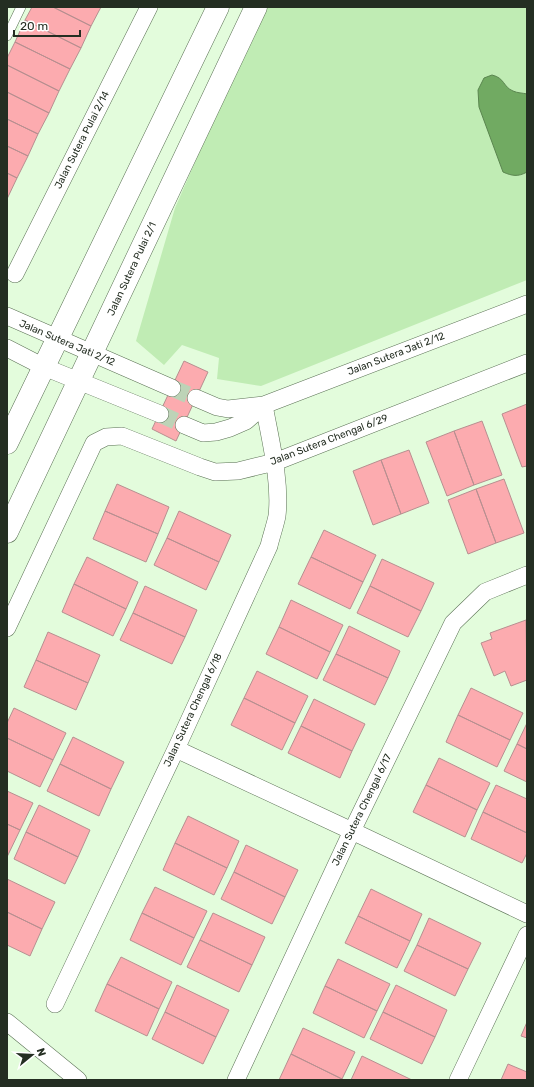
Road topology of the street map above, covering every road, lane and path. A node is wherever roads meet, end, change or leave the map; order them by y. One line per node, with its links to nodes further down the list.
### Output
1 (21, 7): 5 (lane)
2 (149, 7): 6 (street, Jalan Sutera Pulai 2/14)
3 (218, 7): 9 (main road)
4 (256, 7): 11 (main road, Jalan Sutera Pulai 2/1)
5 (7, 36)
6 (15, 274)
7 (527, 304): 17 (street, Jalan Sutera Jati 2/12)
8 (7, 316): 9 (street, Jalan Sutera Jati 2/12)
9 (58, 338): 11 (street, Jalan Sutera Jati 2/12); 13 (main road)
10 (7, 348): 13 (street)
11 (92, 353): 14 (main road, Jalan Sutera Pulai 2/1); 15 (street, Jalan Sutera Jati 2/12)
12 (527, 363): 21 (street, Jalan Sutera Chengal 6/29)
13 (44, 367): 14 (street); 20 (main road)
14 (78, 381): 18 (street); 22 (main road, Jalan Sutera Pulai 2/1)
15 (172, 388)
16 (196, 398): 17 (street, Jalan Sutera Jati 2/12)
17 (264, 405): 19 (street, Jalan Sutera Jati 2/12); 21 (street, Jalan Sutera Chengal 6/18)
18 (160, 414)
19 (184, 425)
20 (7, 443)
21 (274, 462): 24 (street, Jalan Sutera Chengal 6/29); 25 (street, Jalan Sutera Chengal 6/18)
22 (7, 532)
23 (527, 575): 26 (street, Jalan Sutera Chengal 6/17)
24 (7, 628)
25 (176, 749): 26 (street); 29 (street, Jalan Sutera Chengal 6/18)
26 (352, 831): 27 (street); 32 (street, Jalan Sutera Chengal 6/17)
27 (527, 914)
28 (527, 935): 33 (street)
29 (55, 1004)
30 (7, 1022): 31 (street)
31 (78, 1080)
32 (236, 1080)
33 (458, 1080)

